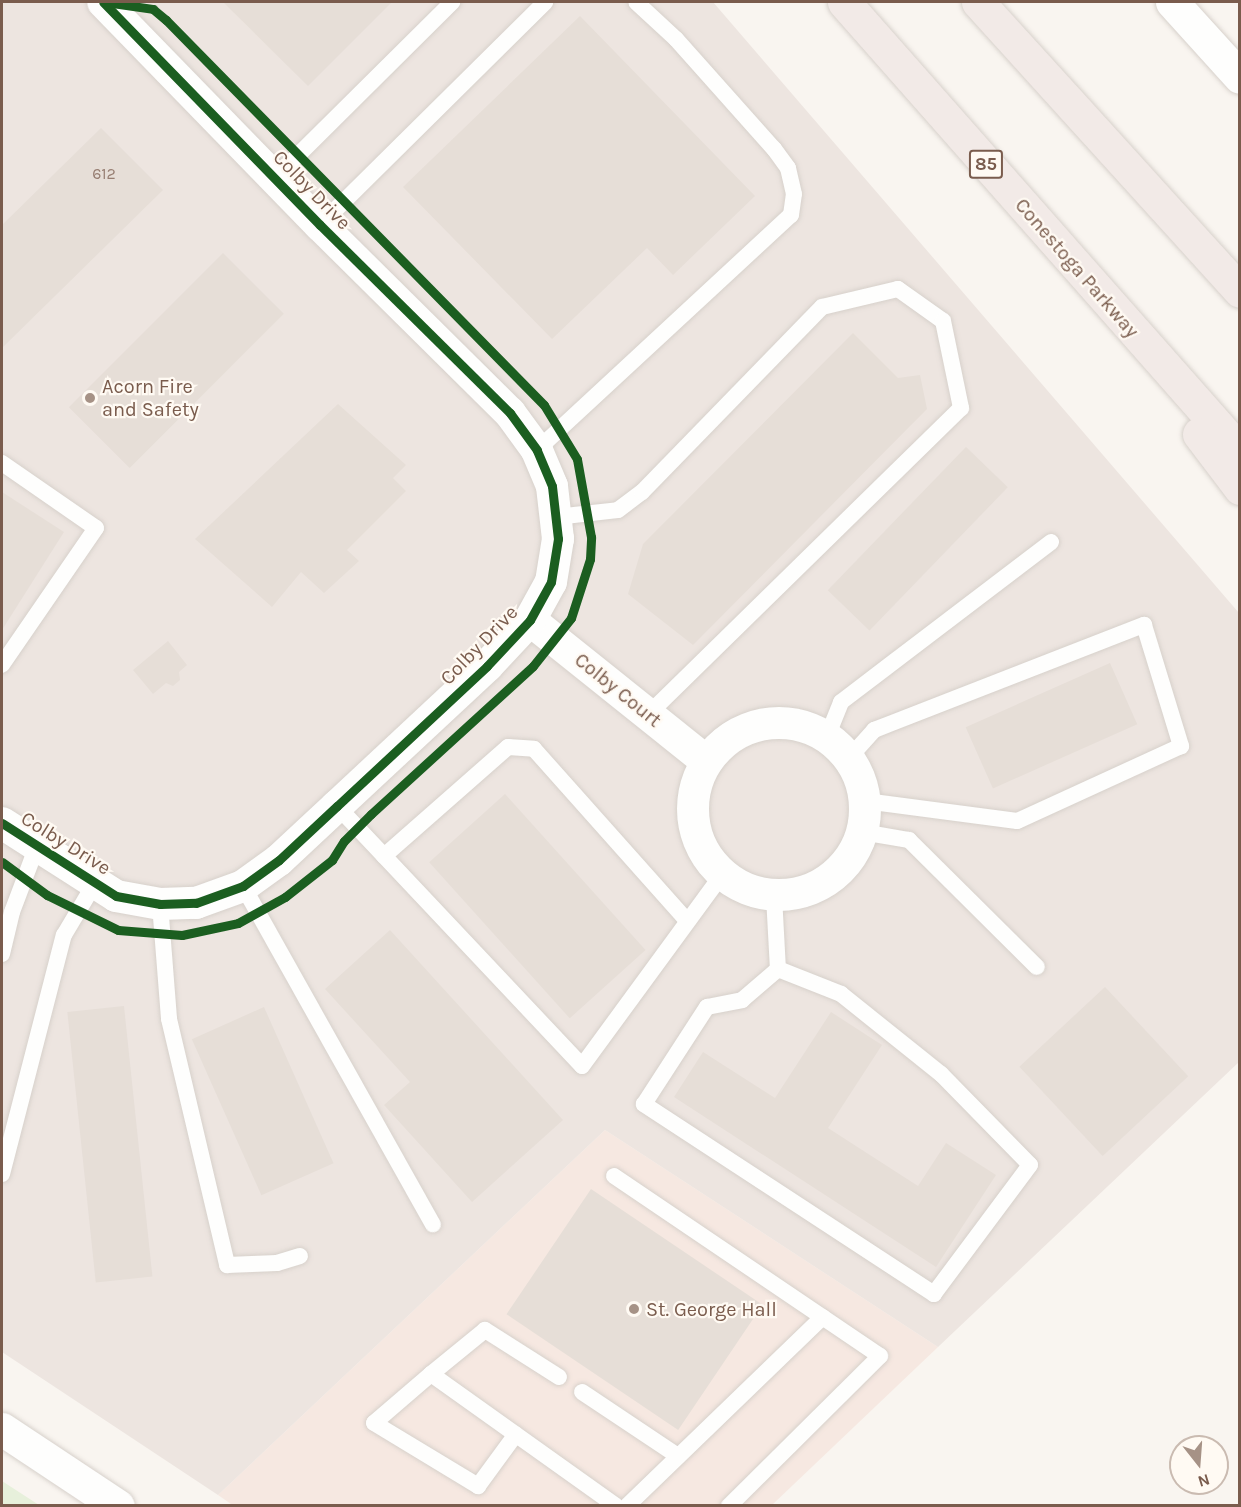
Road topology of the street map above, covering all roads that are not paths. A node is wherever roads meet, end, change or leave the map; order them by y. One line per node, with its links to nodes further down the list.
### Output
1 (103, 2): 9 (street, Colby Drive)
2 (452, 2): 9 (lane)
3 (545, 2): 10 (lane)
4 (636, 2): 13 (lane)
5 (844, 2): 12 (highway, Conestoga Parkway / 85)
6 (978, 2): 11 (highway)
7 (1172, 2): 8 (main road)
8 (1239, 77)
9 (275, 178): 10 (street, Colby Drive)
10 (320, 225): 13 (street, Colby Drive)
11 (1239, 291)
12 (1129, 327): 14 (highway, Conestoga Parkway / 85); 16 (highway)
13 (537, 450): 17 (street, Colby Drive)
14 (1239, 451)
15 (2, 463): 20 (lane)
16 (1239, 488)
17 (556, 517): 19 (street, Colby Drive); 21 (lane)
18 (1051, 542): 22 (lane)
19 (530, 620): 21 (street, Colby Court); 25 (street, Colby Drive)
20 (2, 665)
21 (648, 714): 23 (street, Colby Court)
22 (838, 747): 23 (street); 24 (street); 24 (lane)
23 (706, 761): 30 (street)
24 (865, 801): 27 (street)
25 (337, 806): 29 (lane); 32 (street, Colby Drive)
26 (2, 823): 28 (street, Colby Drive)
27 (862, 832): 33 (street); 37 (lane)
28 (37, 846): 31 (street, Colby Drive); 36 (lane)
29 (384, 856): 35 (lane); 35 (lane)
30 (722, 875): 33 (street); 35 (lane)
31 (95, 883): 34 (street, Colby Drive); 39 (lane)
32 (243, 886): 34 (street, Colby Drive); 41 (lane)
33 (774, 896): 38 (lane)
34 (160, 904): 42 (lane)
35 (687, 921)
36 (2, 954)
37 (1037, 967)
38 (778, 969): 38 (lane)
39 (2, 1174)
40 (614, 1176): 43 (lane)
41 (433, 1224)
42 (300, 1256)
43 (823, 1317): 49 (lane); 53 (lane)
44 (431, 1374): 45 (lane); 48 (lane); 48 (lane)
45 (559, 1377)
46 (582, 1392): 49 (lane)
47 (2, 1429): 50 (main road)
48 (516, 1434): 51 (lane)
49 (678, 1456): 52 (lane)
50 (118, 1506)
51 (616, 1506)
52 (627, 1506)
53 (729, 1506)

